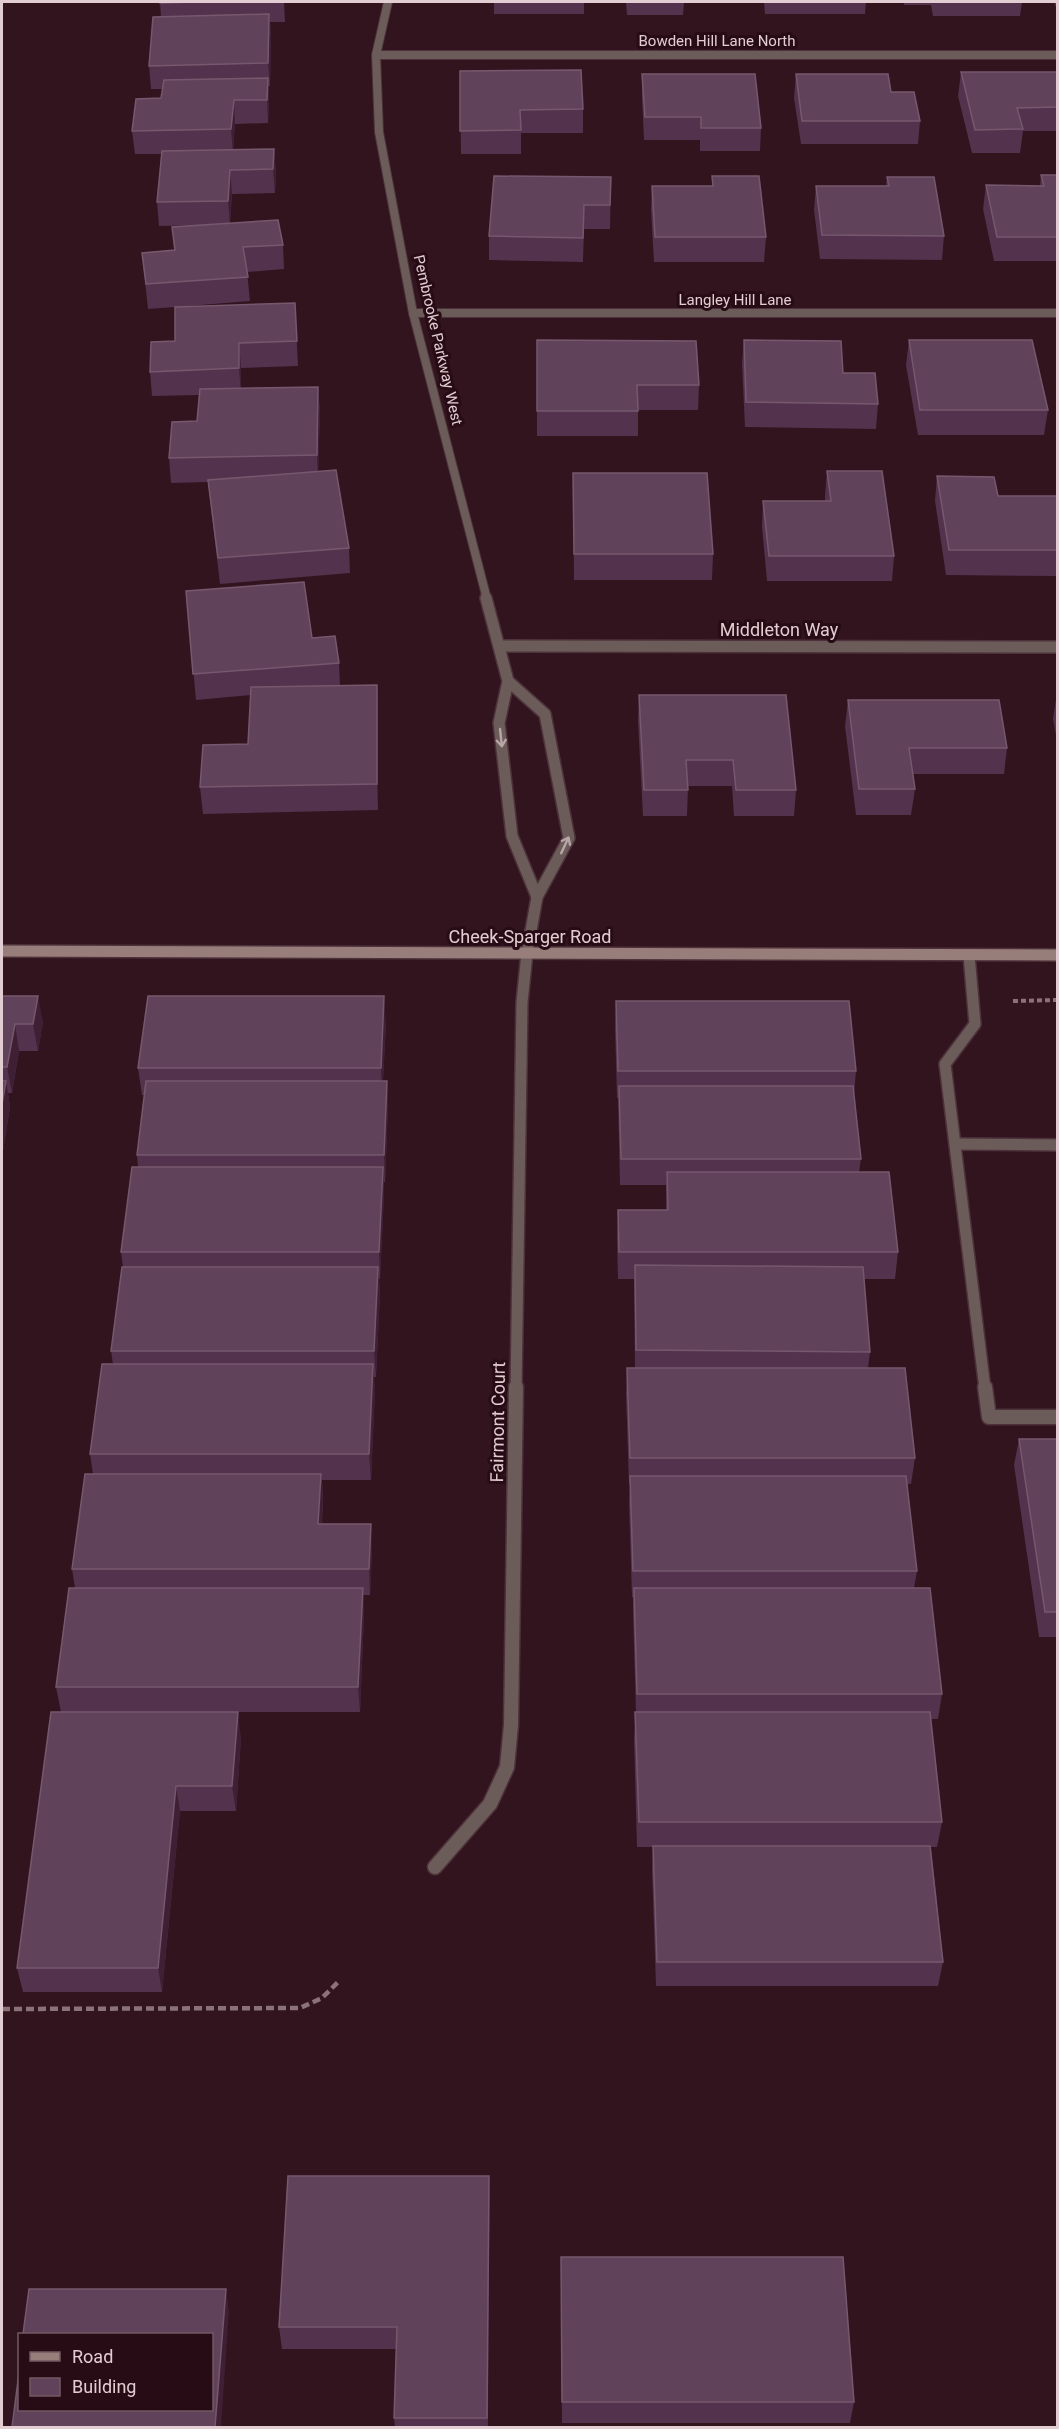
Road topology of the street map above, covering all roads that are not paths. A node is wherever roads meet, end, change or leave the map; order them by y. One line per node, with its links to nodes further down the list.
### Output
1 (388, 2): 2 (street, Pembrooke Parkway West)
2 (376, 55): 3 (street, Bowden Hill Lane North); 4 (street, Pembrooke Parkway West)
3 (1058, 55)
4 (413, 313): 5 (street, Langley Hill Lane); 6 (street, Pembrooke Parkway West)
5 (1058, 314)
6 (500, 646): 7 (street, Middleton Way); 8 (street, Pembrooke Parkway West)
7 (1058, 647)
8 (508, 681): 9 (street, Pembrooke Parkway West, one-way to 9); 9 (street, one-way to 8)
9 (537, 897): 11 (street)
10 (2, 951): 11 (main road, Cheek-Sparger Road)
11 (527, 953): 12 (main road, Cheek-Sparger Road); 17 (street, Fairmont Court)
12 (969, 955): 13 (main road, Cheek-Sparger Road); 14 (street)
13 (1058, 955)
14 (957, 1144): 15 (street); 16 (street)
15 (1058, 1144)
16 (1058, 1417)
17 (435, 1867)

